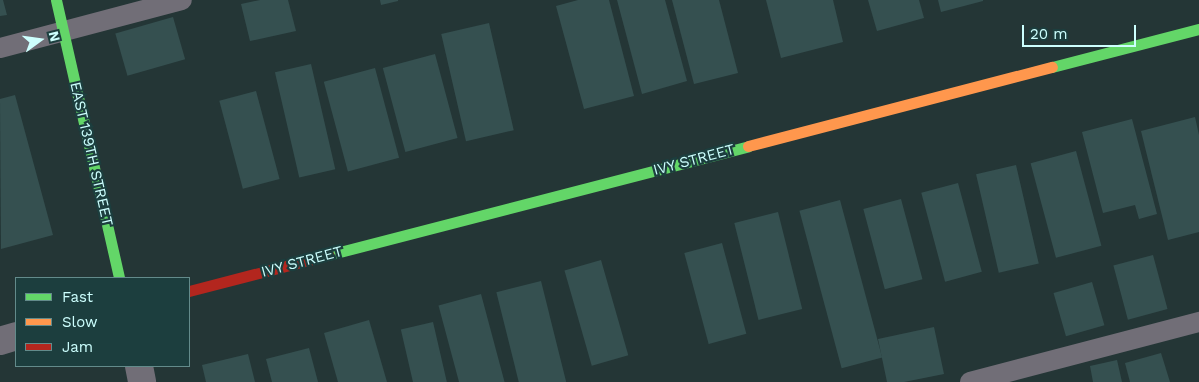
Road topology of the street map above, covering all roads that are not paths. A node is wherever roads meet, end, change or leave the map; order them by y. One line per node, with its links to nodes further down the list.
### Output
1 (56, 0): 4 (street, EAST 139TH STREET)
2 (182, 0): 4 (lane)
3 (1199, 29): 7 (street, IVY STREET)
4 (63, 31): 5 (lane); 6 (street, EAST 139TH STREET)
5 (0, 48)
6 (119, 277)
7 (190, 291)
8 (1199, 322): 13 (lane)
9 (15, 336): 10 (street)
10 (0, 341)
11 (139, 367): 12 (street)
12 (142, 382)
13 (970, 382)

